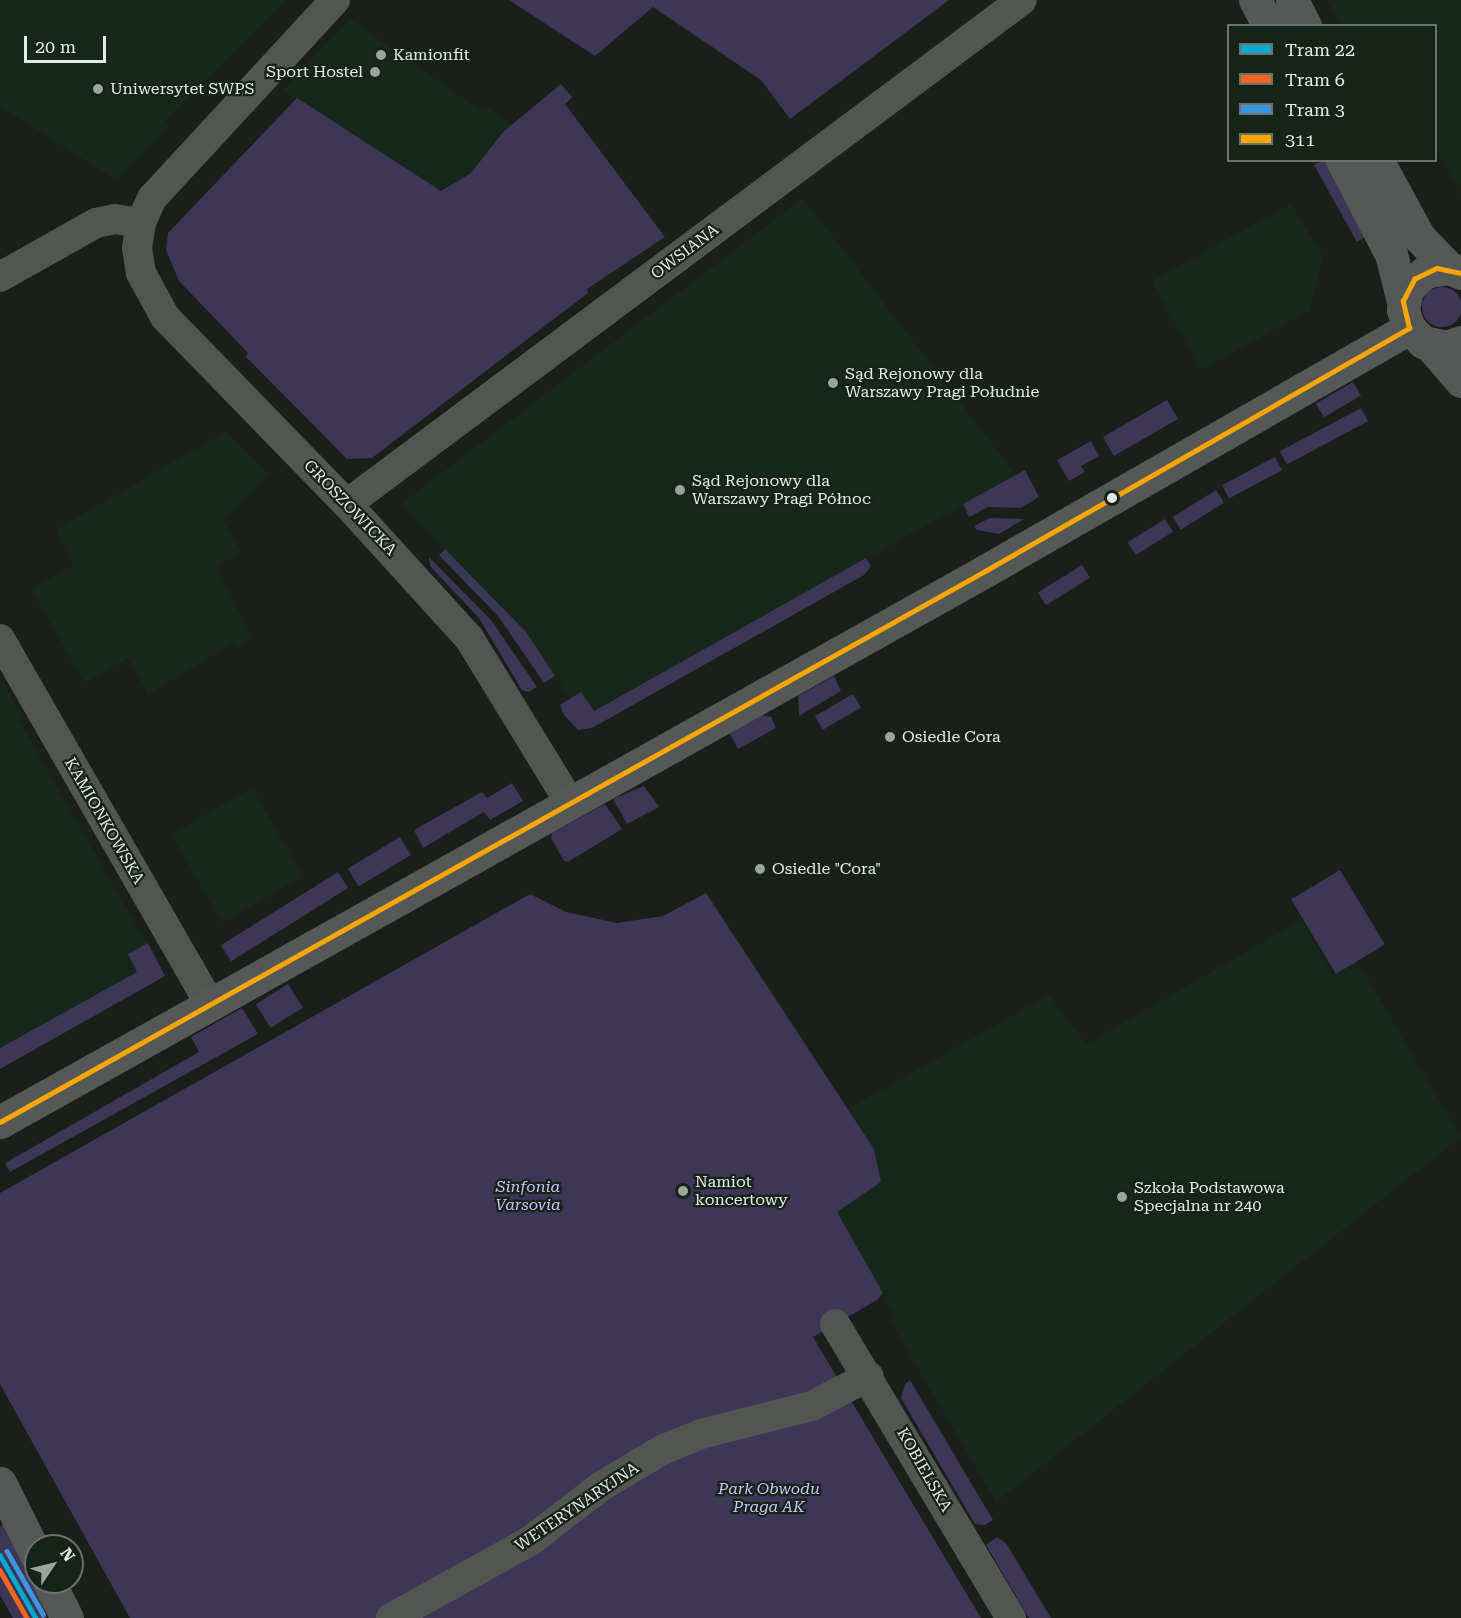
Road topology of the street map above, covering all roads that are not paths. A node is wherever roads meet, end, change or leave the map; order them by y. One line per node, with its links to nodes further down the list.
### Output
1 (334, 0): 9 (street)
2 (1022, 0): 15 (street, OWSIANA)
3 (1255, 0): 5 (street)
4 (1292, 0): 6 (street)
5 (1268, 24)
6 (1304, 24)
7 (1343, 162): 12 (street)
8 (1378, 162): 10 (street)
9 (141, 223): 11 (street); 15 (street, GROSZOWICKA)
10 (1455, 270): 12 (street)
11 (0, 277)
12 (1414, 324): 13 (street); 14 (street); 17 (street)
13 (1461, 342)
14 (1461, 381)
15 (347, 504): 17 (street, GROSZOWICKA)
16 (0, 639): 18 (street, KAMIONKOWSKA)
17 (569, 801): 18 (street)
18 (209, 1002): 19 (street)
19 (0, 1122)
20 (836, 1324): 21 (street, KOBIELSKA)
21 (869, 1376): 26 (street, WETERYNARYJNA); 27 (street, KOBIELSKA)
22 (0, 1483): 23 (street)
23 (26, 1534)
24 (55, 1594): 25 (street)
25 (67, 1618)
26 (391, 1618)
27 (1011, 1618)

